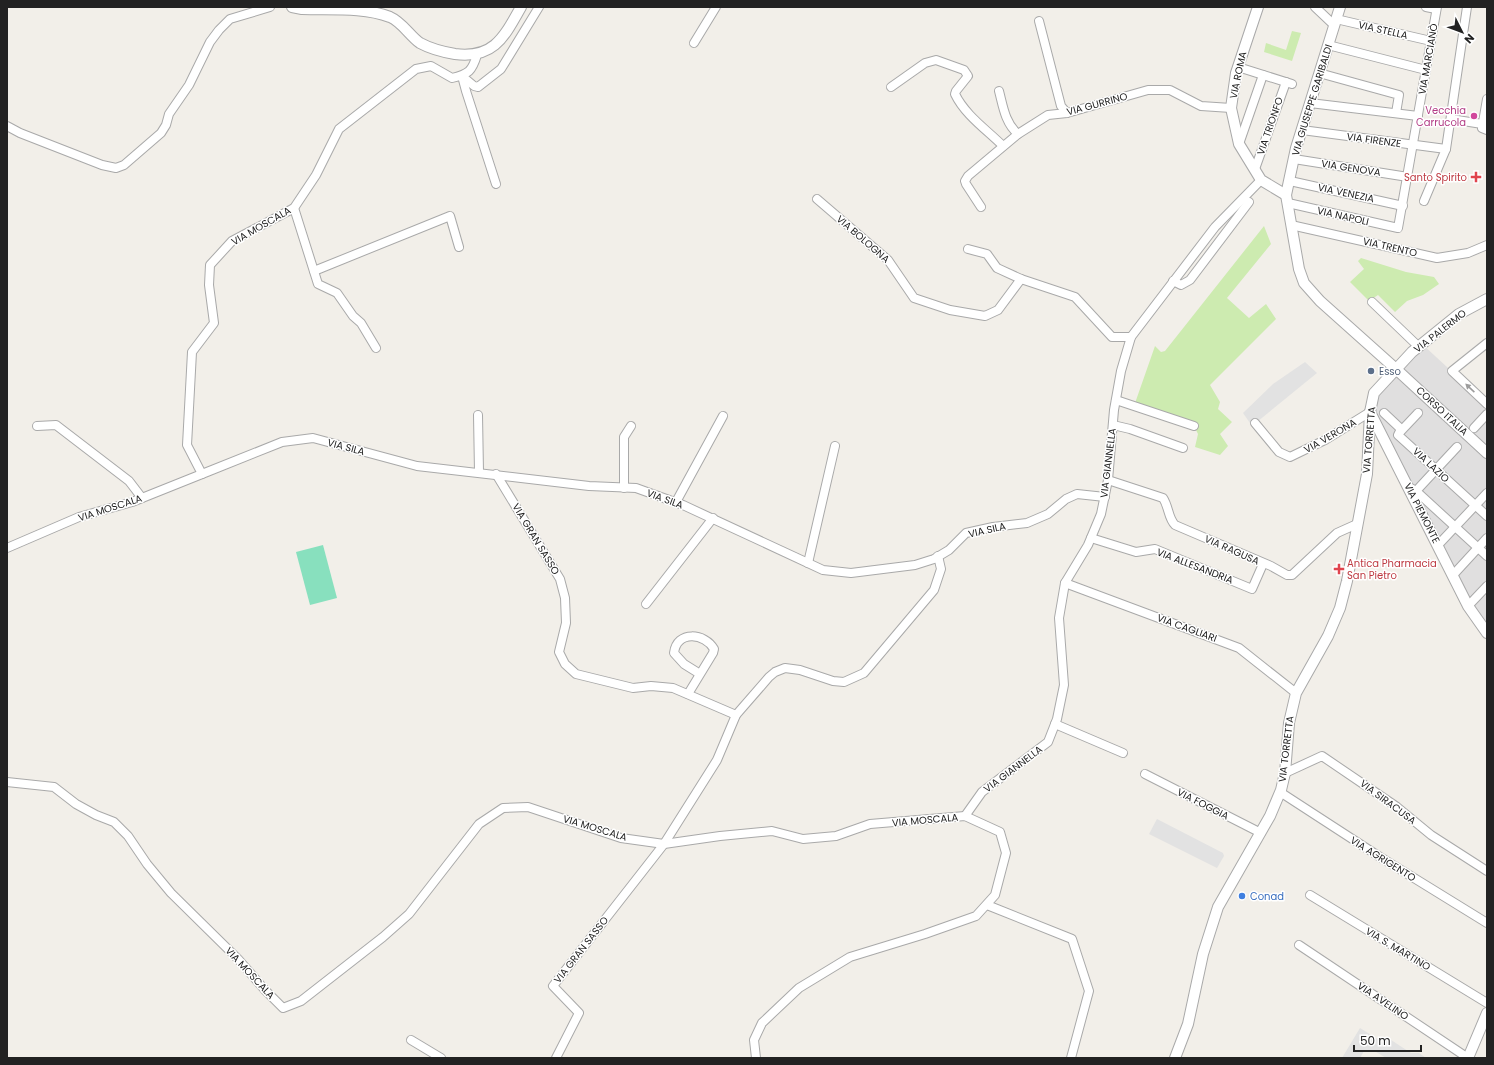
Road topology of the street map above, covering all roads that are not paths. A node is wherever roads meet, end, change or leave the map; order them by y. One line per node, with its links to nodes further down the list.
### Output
1 (270, 7): 32 (street)
2 (292, 7): 17 (street)
3 (521, 7): 17 (street)
4 (539, 7): 22 (street)
5 (716, 7): 15 (street)
6 (1257, 7): 18 (street, VIA ROMA)
7 (1315, 7): 13 (street)
8 (1340, 7): 13 (street, VIA GIUSEPPE GARIBALDI)
9 (1426, 7): 11 (street)
10 (1466, 7): 31 (street)
11 (1436, 8): 14 (street, VIA MARCIANÒ)
12 (1039, 21): 28 (street)
13 (1335, 22): 14 (street, VIA STELLA); 16 (street, VIA GIUSEPPE GARIBALDI)
14 (1431, 41): 19 (street, VIA MARCIANÒ)
15 (694, 43)
16 (1328, 45): 19 (street); 20 (street, VIA GIUSEPPE GARIBALDI)
17 (477, 55): 22 (street)
18 (1238, 67): 21 (street); 27 (street, VIA ROMA)
19 (1426, 70): 30 (street, VIA MARCIANÒ)
20 (1319, 73): 26 (street, VIA GIUSEPPE GARIBALDI); 29 (street)
21 (1263, 75): 36 (street); 41 (street, VIA TRIONFO)
22 (462, 76): 45 (street); 52 (street, VIA MOSCALA)
23 (891, 87): 37 (street)
24 (1000, 91): 35 (street)
25 (1487, 99): 33 (street)
26 (1310, 103): 29 (street); 34 (street, VIA GIUSEPPE GARIBALDI)
27 (1231, 108): 28 (street, VIA GURRINO); 36 (street, VIA ROMA)
28 (1067, 113): 35 (street, VIA GURRINO)
29 (1396, 113): 30 (street)
30 (1418, 116): 38 (street, VIA MARCIANÒ)
31 (1451, 119): 33 (street); 39 (street)
32 (7, 126)
33 (1484, 128)
34 (1302, 130): 38 (street, VIA FIRENZE); 40 (street, VIA GIUSEPPE GARIBALDI)
35 (1018, 134): 37 (street, VIA GURRINO)
36 (1239, 144): 41 (street, VIA ROMA)
37 (1003, 146): 51 (street, VIA GURRINO)
38 (1413, 146): 39 (street, VIA FIRENZE); 42 (street, VIA MARCIANÒ)
39 (1446, 149): 48 (street)
40 (1294, 159): 42 (street, VIA GENOVA); 44 (street, VIA GIUSEPPE GARIBALDI)
41 (1255, 169): 43 (street, VIA ROMA)
42 (1408, 177): 50 (street, VIA MARCIANÒ)
43 (1261, 180): 47 (street); 60 (street, VIA GIANNELLA)
44 (1290, 181): 47 (street, VIA GIUSEPPE GARIBALDI); 50 (street, VIA VENEZIA)
45 (496, 184)
46 (817, 199): 59 (street, VIA BOLOGNA)
47 (1287, 199): 53 (street, VIA GIUSEPPE GARIBALDI); 54 (street, VIA NAPOLI)
48 (1424, 201)
49 (1249, 202): 60 (street)
50 (1403, 206): 54 (street, VIA MARCIANÒ)
51 (981, 207)
52 (294, 208): 58 (street); 89 (street, VIA MOSCALA)
53 (1291, 225): 55 (street, VIA TRENTO); 67 (street, VIA GIUSEPPE GARIBALDI)
54 (1398, 228)
55 (1487, 245)
56 (459, 247): 58 (street)
57 (968, 249): 59 (street)
58 (314, 271): 66 (street)
59 (1021, 279): 63 (street)
60 (1173, 281): 63 (street, VIA GIANNELLA)
61 (1487, 299): 65 (street, VIA PALERMO)
62 (1372, 302): 65 (street)
63 (1131, 337): 68 (street, VIA GIANNELLA)
64 (1487, 343): 69 (street, one-way to 64)
65 (1419, 347): 67 (street, VIA PALERMO)
66 (376, 348)
67 (1396, 368): 70 (street, VIA TORRETTA); 86 (street, CORSO ITALIA)
68 (1116, 400): 77 (street, VIA GIANNELLA); 80 (street)
69 (1487, 404)
70 (1370, 412): 76 (street, VIA VERONA); 93 (street, VIA PIEMONTE); 101 (street, VIA TORRETTA)
71 (1384, 413): 82 (street, VIA LAZIO)
72 (1418, 413): 82 (street)
73 (1487, 414): 81 (street)
74 (478, 416): 88 (street)
75 (723, 416): 97 (street)
76 (1255, 423)
77 (1113, 425): 85 (street); 91 (street, VIA GIANNELLA)
78 (37, 426): 96 (street)
79 (631, 426): 92 (street)
80 (1194, 426)
81 (1474, 428)
82 (1400, 432): 87 (street, VIA LAZIO)
83 (835, 446): 110 (street)
84 (1457, 447): 87 (street)
85 (1183, 448)
86 (1487, 453)
87 (1436, 470): 93 (street); 98 (street, VIA LAZIO)
88 (479, 472): 89 (street, VIA SILA); 90 (street, VIA SILA)
89 (202, 474): 96 (street, VIA MOSCALA)
90 (496, 474): 92 (street, VIA SILA); 120 (street, VIA GRAN SASSO)
91 (1108, 480): 95 (street, VIA GIANNELLA); 111 (street, VIA RAGUSA)
92 (624, 488): 97 (street, VIA SILA)
93 (1412, 489): 102 (street); 105 (street, VIA PIEMONTE)
94 (1487, 493): 98 (street)
95 (1105, 497): 103 (street, VIA GIANNELLA); 108 (street, VIA SILA)
96 (142, 498): 106 (street, VIA MOSCALA)
97 (676, 502): 100 (street, VIA SILA)
98 (1476, 505): 99 (street, VIA LAZIO); 102 (street)
99 (1487, 516)
100 (713, 518): 110 (street, VIA SILA); 115 (street)
101 (1357, 524): 111 (street, VIA RAGUSA); 119 (street, VIA TORRETTA)
102 (1456, 527): 105 (street); 107 (street)
103 (1091, 538): 111 (street, VIA ALLESANDRIA); 113 (street, VIA GIANNELLA)
104 (1487, 538): 107 (street)
105 (1438, 545): 112 (street, VIA PIEMONTE)
106 (7, 548)
107 (1478, 548): 109 (street); 112 (street)
108 (938, 556): 110 (street, VIA SILA); 121 (street)
109 (1487, 556)
110 (808, 563)
111 (1263, 564)
112 (1453, 575): 116 (street, VIA PIEMONTE)
113 (1065, 583): 119 (street, VIA CAGLIARI); 122 (street, VIA GIANNELLA)
114 (1487, 586): 116 (street)
115 (646, 604)
116 (1468, 606): 117 (street, VIA PIEMONTE)
117 (1487, 633)
118 (700, 674): 118 (street); 120 (street)
119 (1296, 693): 124 (street, VIA TORRETTA)
120 (688, 694): 121 (street, VIA GRAN SASSO)
121 (736, 715): 130 (street)
122 (1055, 724): 123 (street); 128 (street, VIA GIANNELLA)
123 (1123, 753)
124 (1285, 773): 127 (street, VIA TORRETTA); 131 (street, VIA SIRACUSA)
125 (1145, 774): 129 (street, VIA FOGGIA)
126 (7, 782): 130 (street, VIA MOSCALA)
127 (1280, 792): 129 (street, VIA TORRETTA); 134 (street, VIA AGRIGENTO)
128 (965, 816): 130 (street, VIA MOSCALA); 133 (street, VIA MOSCALA)
129 (1261, 833): 143 (street, VIA TORRETTA)
130 (664, 844): 140 (street, VIA GRAN SASSO)
131 (1487, 871)
132 (1310, 895): 136 (street, VIA S. MARTINO)
133 (986, 905): 141 (street, VIA MOSCALA); 142 (street)
134 (1487, 922)
135 (1299, 945): 144 (street, VIA AVELINO)
136 (1487, 1003)
137 (1487, 1013): 144 (street)
138 (411, 1040): 139 (street)
139 (440, 1058)
140 (556, 1058)
141 (756, 1058)
142 (1071, 1058)
143 (1175, 1058)
144 (1468, 1058)

